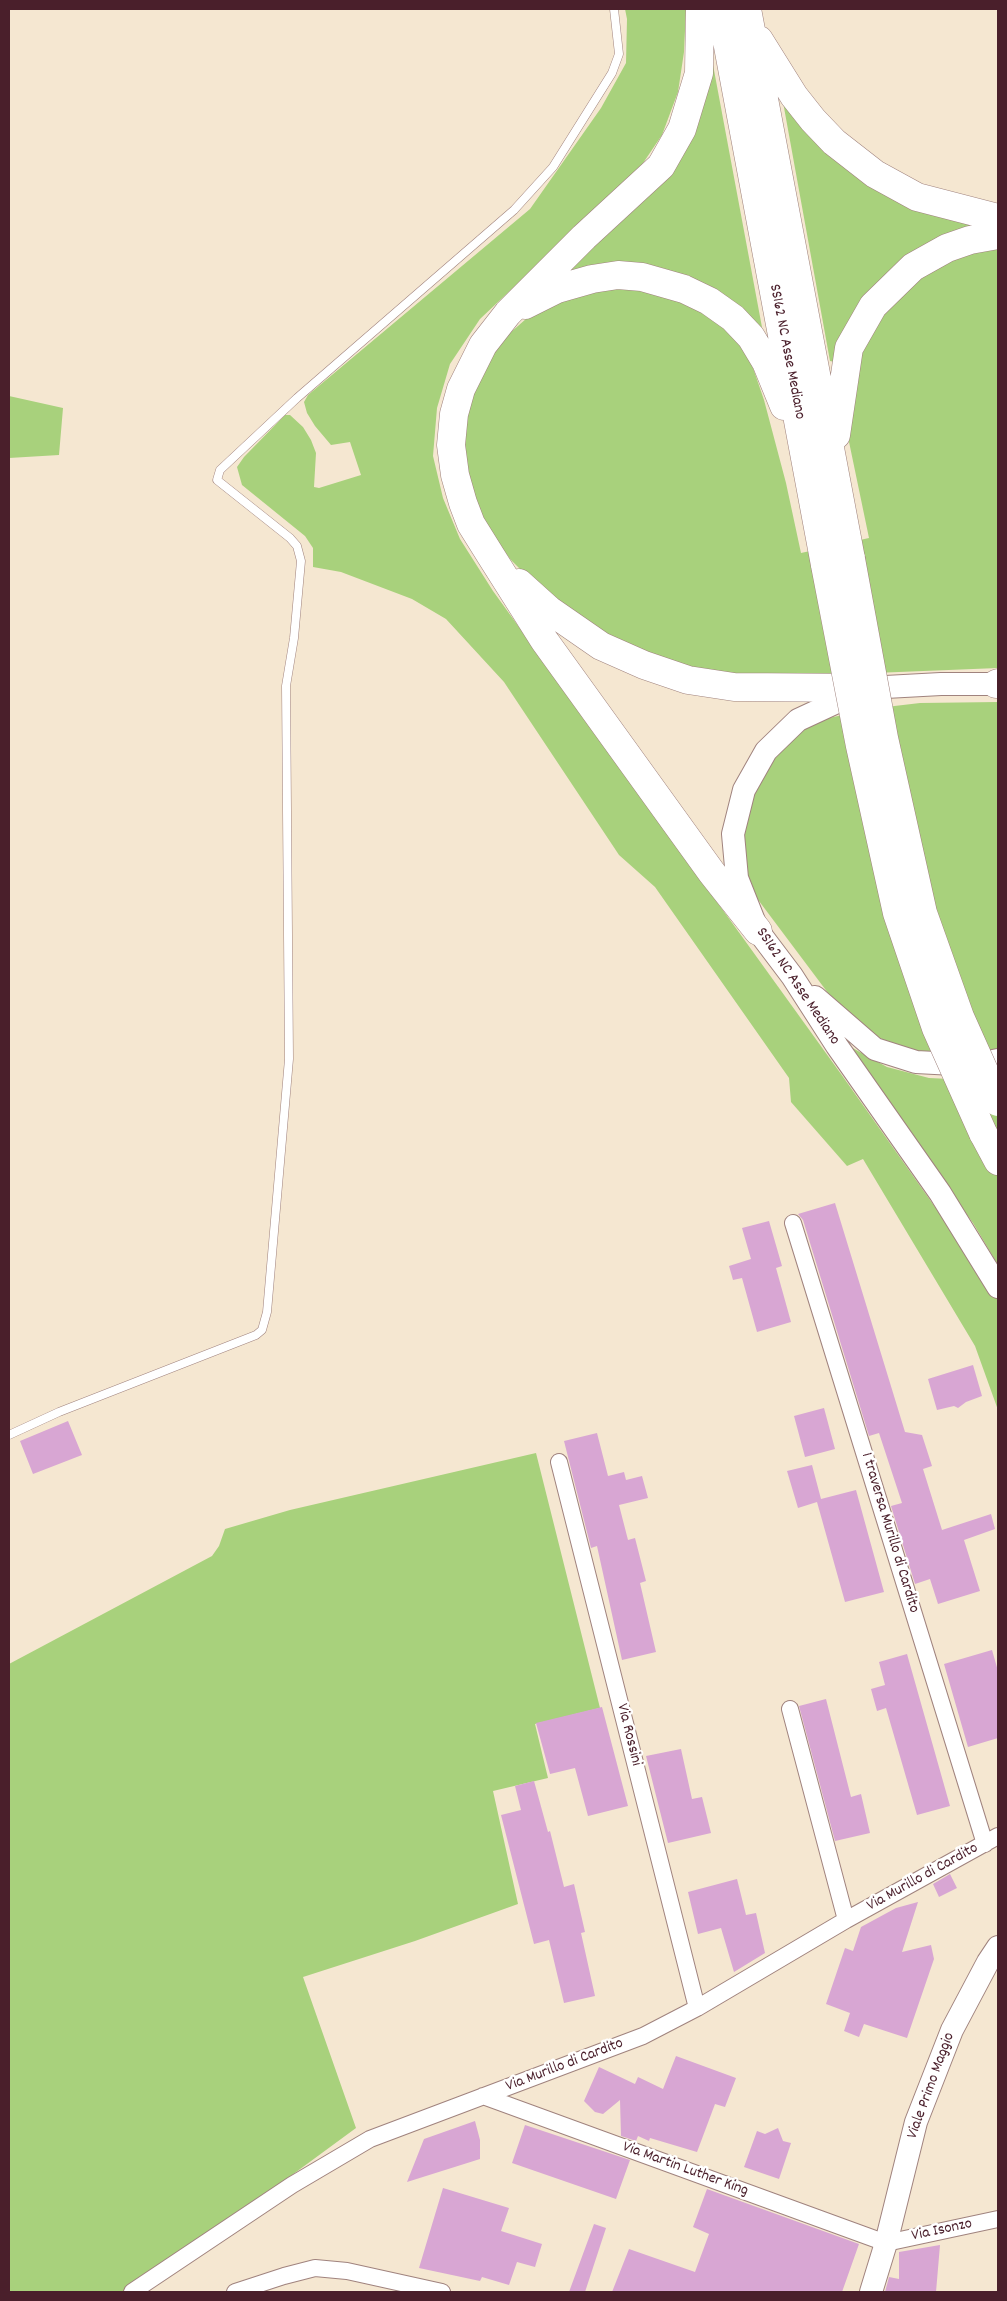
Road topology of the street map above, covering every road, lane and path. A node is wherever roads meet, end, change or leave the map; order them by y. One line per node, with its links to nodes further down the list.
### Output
1 (614, 9): 21 (lane)
2 (700, 9): 7 (highway)
3 (721, 9): 8 (highway, SS162 NC Asse Mediano)
4 (749, 17): 5 (highway); 9 (highway, SS162 NC Asse Mediano)
5 (998, 218)
6 (998, 235): 9 (highway)
7 (508, 313): 8 (highway); 10 (highway)
8 (804, 448): 11 (highway, SS162 NC Asse Mediano)
9 (832, 461): 11 (highway, SS162 NC Asse Mediano)
10 (491, 556): 13 (highway); 14 (highway)
11 (838, 562): 17 (highway, SS162 NC Asse Mediano, bridge); 18 (highway, SS162 NC Asse Mediano, bridge)
12 (997, 684): 13 (street, SS162 NC Asse Mediano)
13 (867, 688): 14 (street, SS162 NC Asse Mediano)
14 (758, 932): 15 (street, SS162 NC Asse Mediano)
15 (792, 976): 16 (street); 20 (street, SS162 NC Asse Mediano)
16 (998, 1060)
17 (998, 1102)
18 (998, 1161)
19 (793, 1223): 24 (street, 1 traversa Murillo di Cardito)
20 (998, 1287)
21 (9, 1434)
22 (559, 1462): 27 (street, Via Rossini)
23 (790, 1709): 25 (street)
24 (992, 1840): 25 (street, Via Murillo di Cardito)
25 (846, 1920): 27 (street, Via Murillo di Cardito)
26 (998, 1947): 30 (street, Viale Primo Maggio)
27 (697, 2008): 28 (street, Via Murillo di Cardito)
28 (483, 2096): 30 (street, Via Martin Luther King); 31 (street, Via Murillo di Cardito)
29 (998, 2219): 30 (street, Via Isonzo)
30 (886, 2242): 34 (street, Viale Primo Maggio)
31 (132, 2292)
32 (235, 2292): 33 (street)
33 (442, 2292)
34 (871, 2292)

